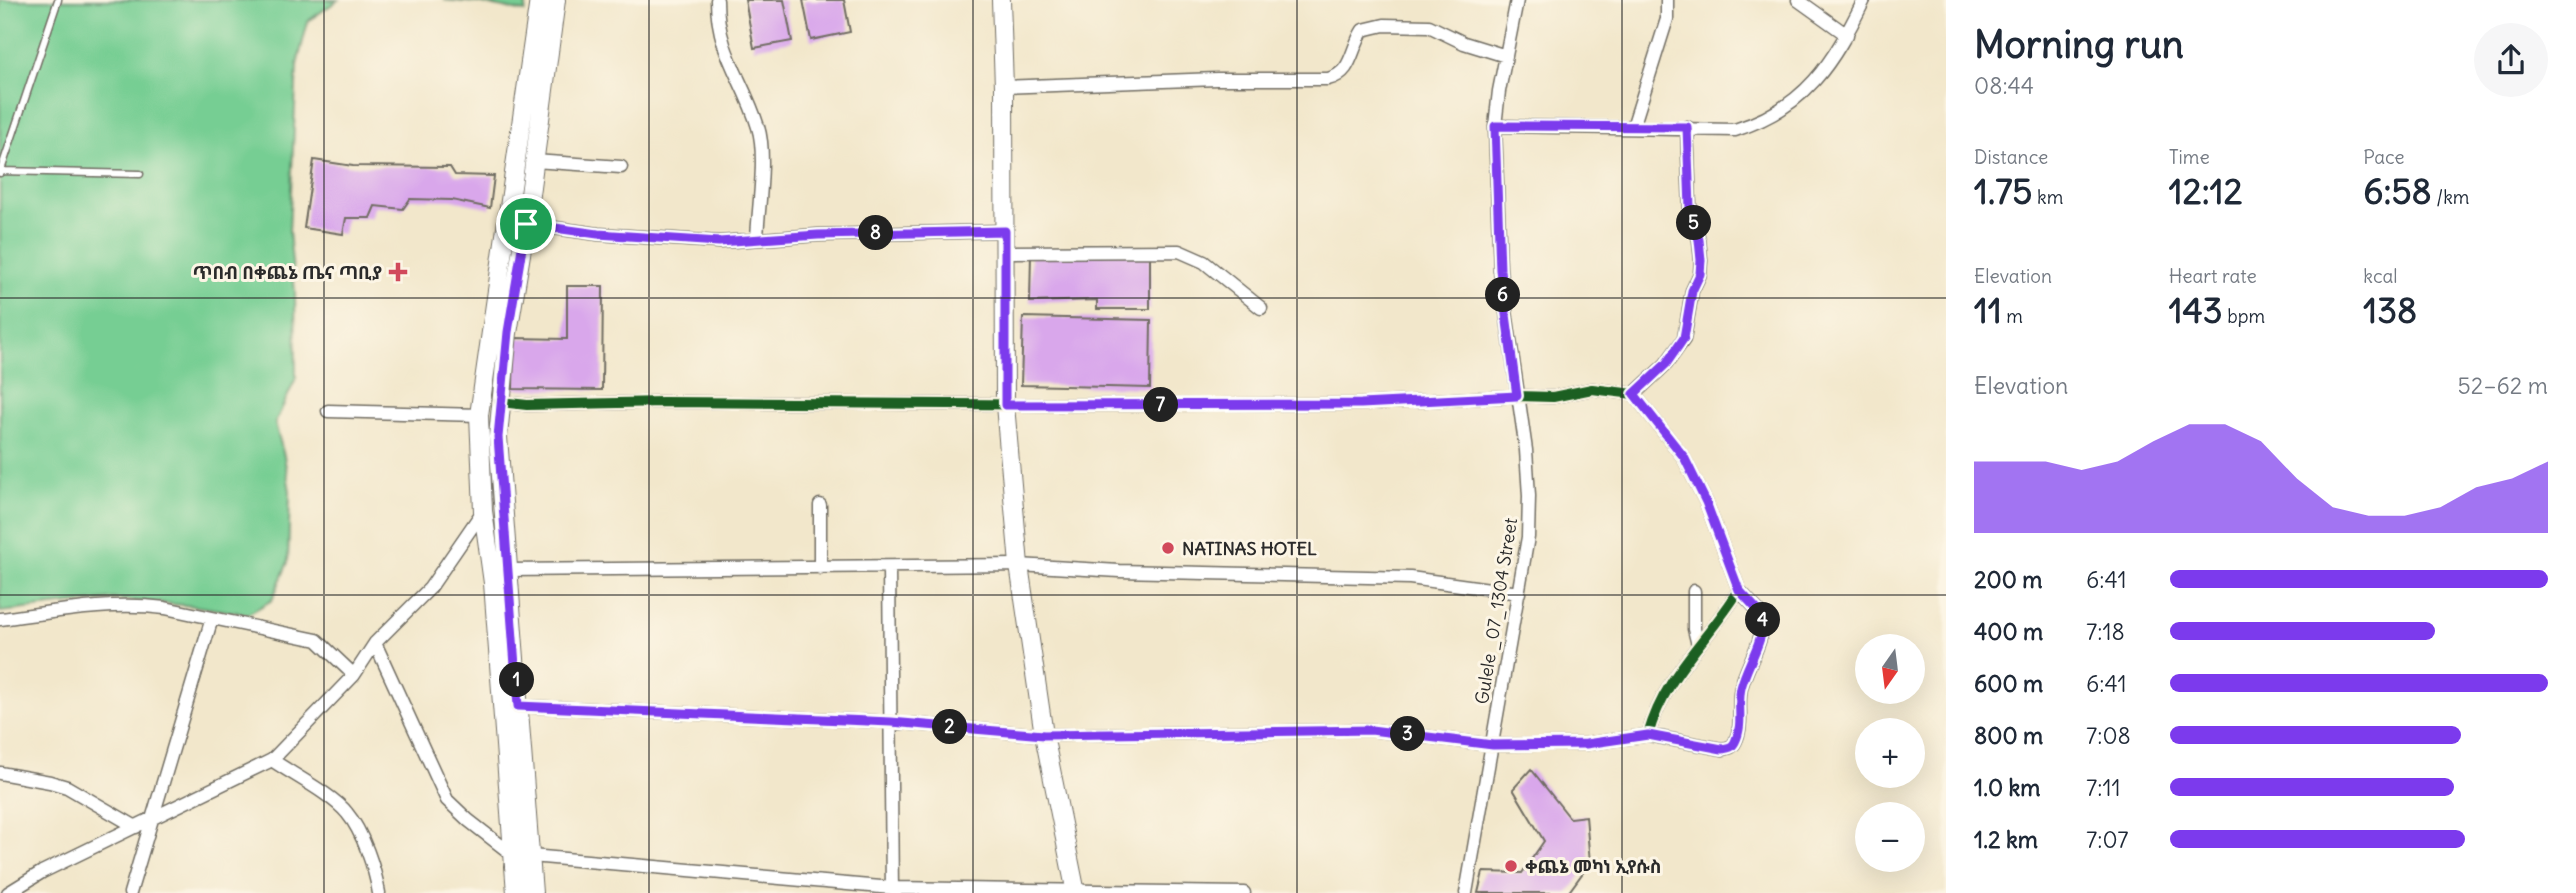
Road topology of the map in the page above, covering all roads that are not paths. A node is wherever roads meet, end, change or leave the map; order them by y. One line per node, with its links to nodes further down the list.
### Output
1 (58, 0): 18 (lane)
2 (539, 0): 30 (main road)
3 (556, 0): 16 (main road)
4 (717, 0): 22 (street)
5 (1001, 0): 12 (main road)
6 (1517, 0): 11 (street, Gulele _07_1304 Street)
7 (1667, 0): 14 (street)
8 (1798, 0): 10 (street)
9 (1864, 0): 10 (street)
10 (1847, 35): 15 (street)
11 (1506, 56): 12 (street); 13 (street, Gulele _07_1304 Street)
12 (1004, 87): 21 (main road)
13 (1495, 126): 14 (street); 26 (street, Gulele _07_1304 Street)
14 (1633, 127): 15 (street)
15 (1687, 127): 25 (street)
16 (534, 161): 17 (street); 20 (main road)
17 (621, 167)
18 (0, 172): 19 (lane)
19 (140, 174)
20 (526, 224): 22 (street); 27 (main road)
21 (1005, 231): 22 (street); 23 (main road)
22 (757, 240)
23 (1005, 252): 24 (street); 28 (main road)
24 (1261, 308)
25 (1634, 394): 26 (street); 37 (street)
26 (1517, 396): 28 (street); 39 (street, Gulele _07_1304 Street)
27 (500, 402): 28 (street); 36 (main road)
28 (1005, 405): 33 (main road)
29 (328, 411): 30 (street)
30 (479, 415): 32 (main road)
31 (820, 505): 35 (street)
32 (483, 511): 42 (street); 54 (main road)
33 (1018, 565): 34 (street); 39 (street); 47 (main road)
34 (890, 567): 35 (street); 46 (street)
35 (820, 568): 36 (street)
36 (507, 570): 45 (main road)
37 (1739, 590): 43 (street); 48 (street)
38 (1693, 591): 43 (street)
39 (1519, 593): 49 (street, Gulele _07_1304 Street)
40 (212, 618): 41 (street); 44 (street); 52 (street)
41 (0, 619)
42 (375, 643): 44 (street); 54 (street)
43 (1698, 645): 48 (street)
44 (354, 674): 50 (street)
45 (518, 706): 46 (street); 54 (main road)
46 (891, 722): 47 (street); 55 (street)
47 (1044, 735): 49 (street); 56 (main road)
48 (1648, 735): 49 (street)
49 (1493, 745): 63 (street, Gulele _07_1304 Street)
50 (272, 760): 52 (street); 59 (street)
51 (0, 773): 53 (street)
52 (152, 818): 53 (street); 58 (street)
53 (136, 827): 57 (street)
54 (522, 855): 55 (street); 60 (main road); 61 (main road)
55 (892, 890): 56 (street)
56 (1076, 891): 62 (street)
57 (8, 893)
58 (130, 893)
59 (379, 893)
60 (516, 893)
61 (533, 893)
62 (1244, 893)
63 (1466, 893)

